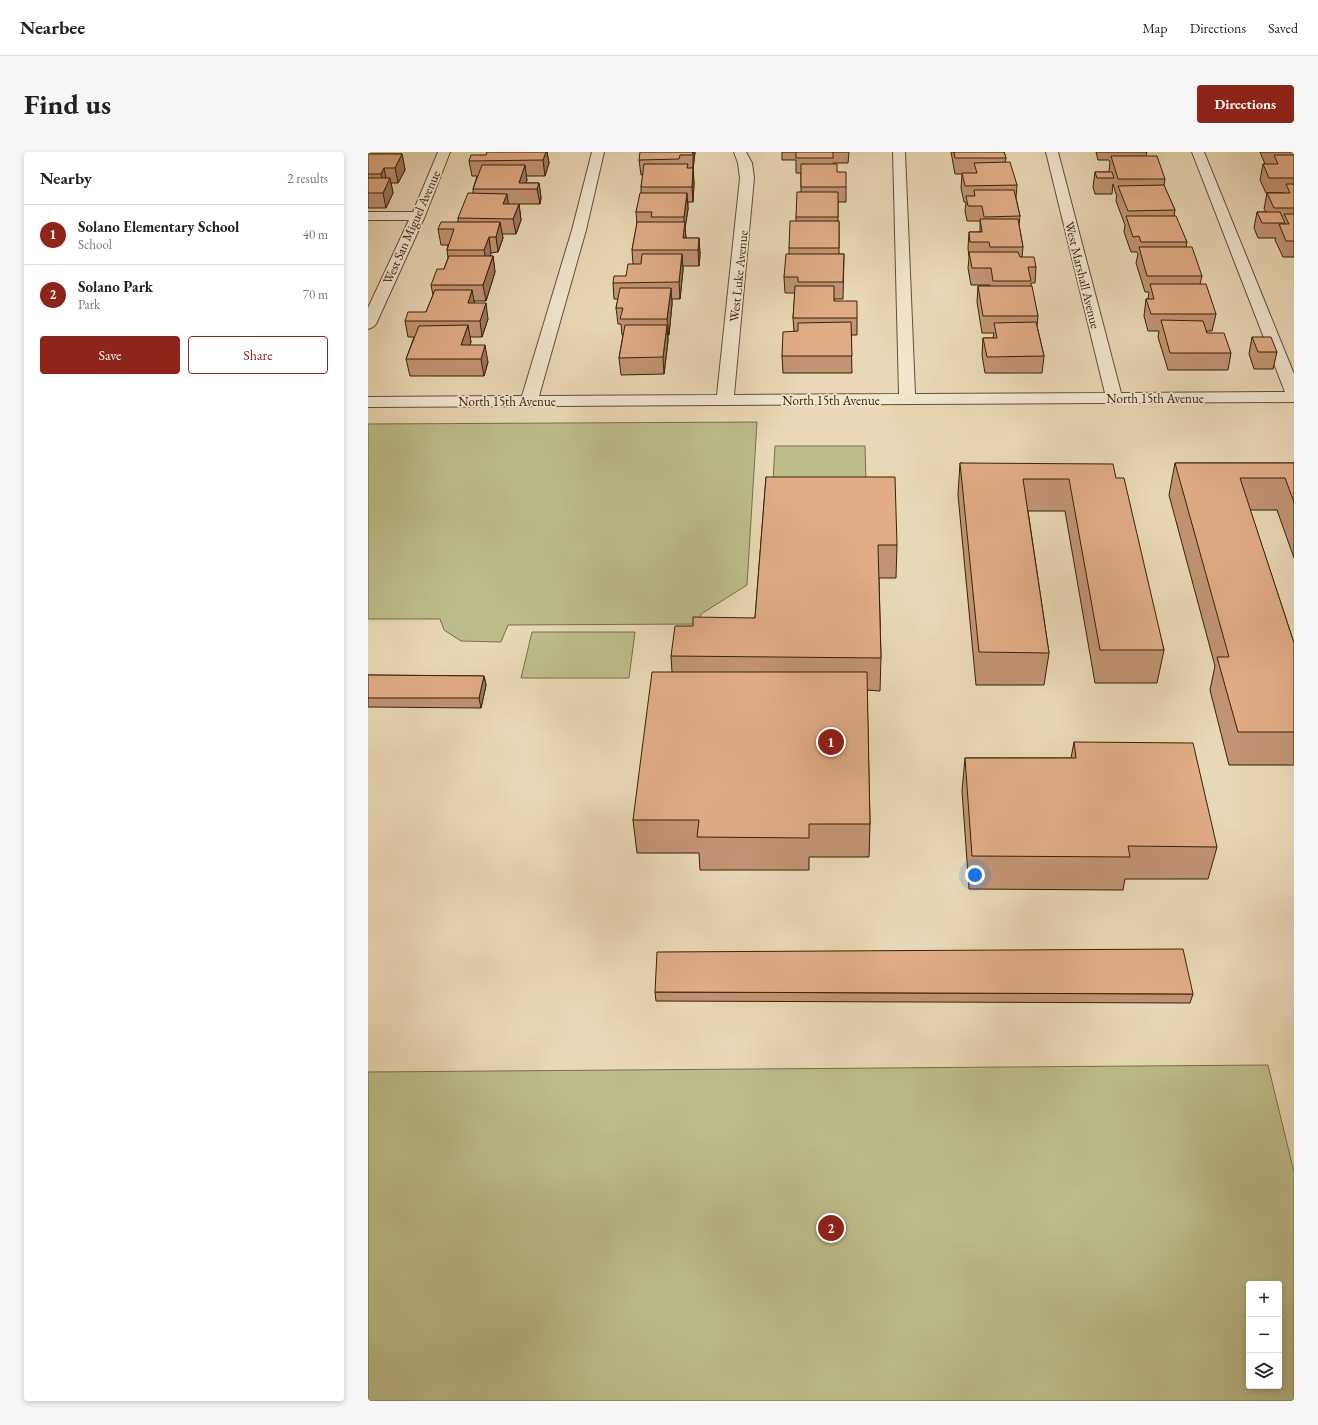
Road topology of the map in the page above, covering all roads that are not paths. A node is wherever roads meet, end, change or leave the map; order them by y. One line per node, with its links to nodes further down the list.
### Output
1 (444, 152): 8 (street, West San Miguel Avenue)
2 (598, 152): 15 (street)
3 (740, 152): 14 (street, West Luke Avenue)
4 (899, 152): 13 (street)
5 (1052, 152): 12 (street, West Marshall Avenue)
6 (1198, 152): 11 (street)
7 (368, 216): 8 (street)
8 (418, 216): 9 (street, West San Miguel Avenue)
9 (375, 293): 10 (street, West San Miguel Avenue)
10 (368, 324)
11 (1294, 396): 12 (street, North 15th Avenue)
12 (1114, 398): 13 (street, North 15th Avenue)
13 (907, 399): 14 (street, North 15th Avenue)
14 (725, 400): 15 (street, North 15th Avenue)
15 (529, 401): 16 (street, North 15th Avenue)
16 (368, 402)

